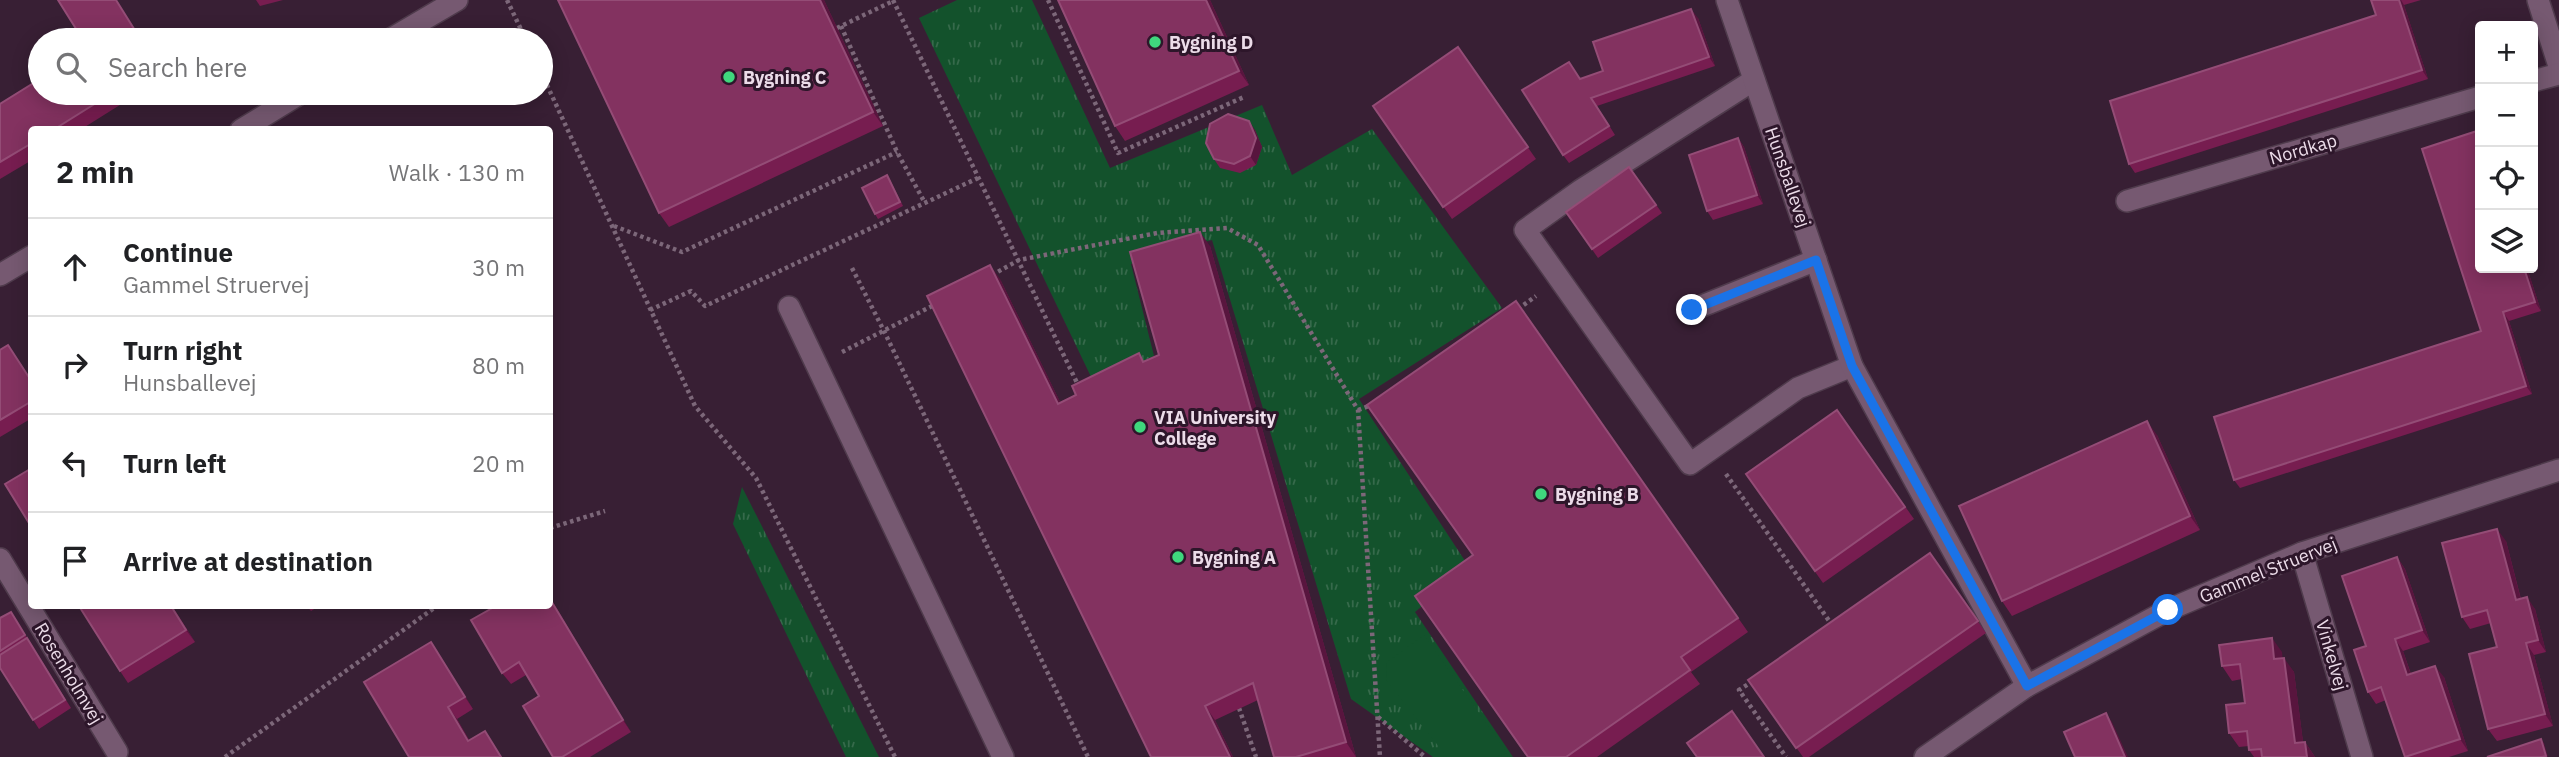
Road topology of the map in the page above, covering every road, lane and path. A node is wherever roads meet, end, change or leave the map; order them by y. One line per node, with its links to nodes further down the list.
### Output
1 (457, 0): 7 (street)
2 (507, 0): 8 (path)
3 (894, 0): 18 (path); 19 (path)
4 (1048, 0): 13 (path)
5 (1727, 0): 11 (street, Hunsballevej)
6 (2538, 0): 9 (street)
7 (409, 28)
8 (520, 28)
9 (2559, 66)
10 (2559, 74): 12 (street)
11 (1754, 80): 25 (street, Hunsballevej); 28 (street)
12 (2538, 80)
13 (1244, 97)
14 (553, 98): 22 (path)
15 (2475, 98): 20 (street, Nordkap)
16 (282, 105): 17 (street)
17 (247, 126)
18 (897, 152): 21 (path); 22 (path)
19 (978, 178): 21 (path); 24 (path)
20 (2127, 201)
21 (925, 203): 32 (path)
22 (612, 225): 32 (path)
23 (28, 258): 27 (street)
24 (1019, 260): 29 (path); 38 (path); 40 (path)
25 (1816, 260): 33 (street); 37 (street, Hunsballevej)
26 (852, 268): 35 (path)
27 (0, 275)
28 (1560, 279): 34 (path); 41 (street)
29 (982, 280)
30 (946, 299): 35 (path)
31 (789, 307): 36 (street)
32 (650, 310): 59 (path)
33 (1692, 310)
34 (1515, 311)
35 (884, 331): 36 (path); 61 (path)
36 (816, 365): 60 (street)
37 (1852, 366): 41 (street); 54 (street, Hunsballevej)
38 (1085, 399)
39 (1380, 402): 40 (path)
40 (1358, 410): 56 (path)
41 (1709, 450): 51 (path)
42 (2559, 470): 45 (street, Gammel Struervej)
43 (605, 511): 44 (path)
44 (553, 527)
45 (2302, 553): 54 (street, Gammel Struervej); 67 (street, Vinkelvej)
46 (0, 559): 47 (street, Rosenholmvej)
47 (28, 605)
48 (30, 609): 57 (street, Rosenholmvej)
49 (433, 609): 58 (path)
50 (1843, 618): 51 (path)
51 (1832, 625): 52 (path)
52 (1822, 632)
53 (1760, 676): 65 (path)
54 (2027, 686): 66 (street, Gammel Struervej)
55 (1239, 708): 62 (path)
56 (1377, 716): 63 (path); 64 (path)
57 (117, 752)
58 (225, 757)
59 (895, 757)
60 (1003, 757)
61 (1088, 757)
62 (1256, 757)
63 (1380, 757)
64 (1425, 757)
65 (1786, 757)
66 (1925, 757)
67 (2362, 757)

